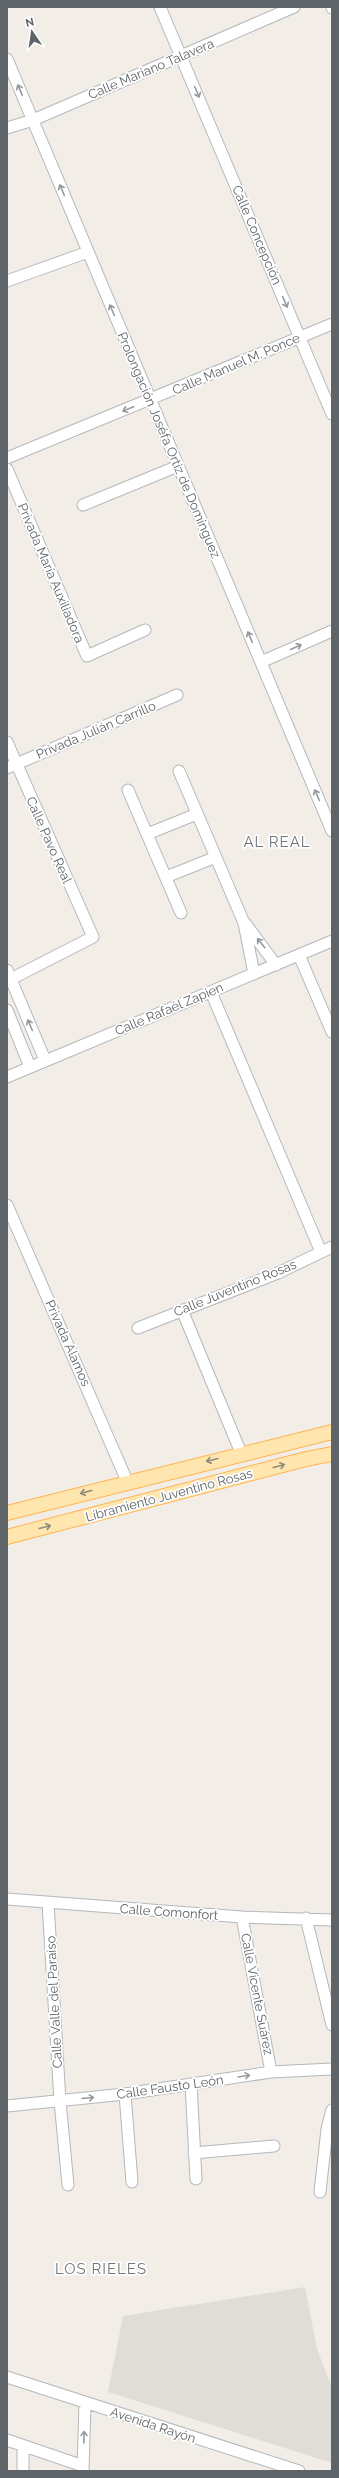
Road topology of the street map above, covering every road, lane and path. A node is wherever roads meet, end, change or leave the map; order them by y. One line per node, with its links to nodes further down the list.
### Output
1 (160, 7): 3 (street, Calle Concepción)
2 (294, 7): 3 (street, Calle Mariano Talavera)
3 (182, 56): 5 (street, Calle Mariano Talavera); 10 (street, Calle Concepción, one-way to 10)
4 (7, 60): 5 (street, Prolongación Joséfa Ortiz de Domínguez, one-way to 4)
5 (33, 120): 6 (street, Calle Mariano Talavera); 7 (street, Prolongación Joséfa Ortiz de Domínguez, one-way to 5)
6 (7, 128)
7 (88, 252): 8 (street); 11 (street, Prolongación Joséfa Ortiz de Domínguez, one-way to 7)
8 (7, 282)
9 (332, 324): 10 (street, Calle Manuel M. Ponce)
10 (299, 337): 11 (street, Calle Manuel M. Ponce); 12 (street, Calle Concepción)
11 (150, 400): 13 (street, Calle Manuel M. Ponce, one-way to 13); 14 (street, Prolongación Joséfa Ortiz de Domínguez)
12 (332, 414)
13 (7, 458)
14 (178, 466): 16 (street); 19 (street, Prolongación Joséfa Ortiz de Domínguez, one-way to 14)
15 (7, 469): 17 (street, Privada María Auxiliadora)
16 (83, 505)
17 (145, 630)
18 (332, 631): 19 (street, one-way to 18)
19 (261, 662): 26 (street, Prolongación Joséfa Ortiz de Domínguez, one-way to 19)
20 (177, 695): 22 (street, Privada Julián Carrillo)
21 (7, 742): 22 (street, Calle Pavo Real)
22 (12, 766): 36 (street, Calle Pavo Real)
23 (179, 771): 25 (street)
24 (128, 790): 27 (street)
25 (198, 814): 27 (street); 28 (street)
26 (332, 831)
27 (147, 834): 29 (street)
28 (216, 857): 29 (street); 31 (street)
29 (166, 877): 30 (street)
30 (181, 913)
31 (244, 923): 34 (street, one-way to 31); 35 (street)
32 (332, 941): 33 (street, Calle Rafaél Zapien)
33 (299, 955): 34 (street, Calle Rafaél Zapien); 39 (street)
34 (276, 965): 35 (street, Calle Rafaél Zapien)
35 (254, 974): 37 (street, Calle Rafaél Zapien)
36 (8, 977): 40 (street, one-way to 36)
37 (211, 992): 40 (street, Calle Rafaél Zapien); 45 (street)
38 (7, 1010): 41 (street)
39 (332, 1032)
40 (45, 1060): 41 (street, Calle Rafaél Zapien)
41 (30, 1067): 42 (street, Calle Rafaél Zapien)
42 (7, 1077)
43 (7, 1205): 53 (street, Privada Alamos)
44 (332, 1247): 45 (street, Calle Juventino Rosas)
45 (321, 1252): 46 (street, Calle Juventino Rosas)
46 (182, 1310): 47 (street, Calle Juventino Rosas); 50 (street)
47 (138, 1328)
48 (332, 1432): 49 (main road, Libramiento Juventino Rosas)
49 (301, 1439): 50 (main road, Libramiento Juventino Rosas); 52 (main road)
50 (241, 1453): 53 (main road, Libramiento Juventino Rosas, one-way to 53)
51 (332, 1454): 52 (main road, Libramiento Juventino Rosas)
52 (306, 1459): 55 (main road, Libramiento Juventino Rosas, one-way to 52)
53 (128, 1481): 54 (main road, Libramiento Juventino Rosas, one-way to 54)
54 (7, 1513)
55 (7, 1537)
56 (7, 1899): 57 (street, Calle Comonfort)
57 (48, 1904): 58 (street, Calle Comonfort); 66 (street, Calle Valle del Paraíso)
58 (242, 1917): 59 (street, Calle Comonfort); 63 (street, Calle Vicente Suárez)
59 (306, 1918): 60 (street, Calle Comonfort); 61 (street)
60 (332, 1920)
61 (332, 2025)
62 (332, 2069): 63 (street, Calle Fausto León)
63 (271, 2072): 64 (street, Calle Fausto León, one-way to 63)
64 (191, 2084): 65 (street, Calle Fausto León); 70 (street)
65 (125, 2094): 66 (street, Calle Fausto León, one-way to 65); 72 (street)
66 (60, 2101): 67 (street, Calle Fausto León); 73 (street, Calle Valle del Paraíso)
67 (7, 2106)
68 (332, 2110): 74 (street)
69 (274, 2146): 70 (street)
70 (194, 2153): 71 (street)
71 (196, 2179)
72 (132, 2182)
73 (68, 2185)
74 (320, 2192)
75 (7, 2378): 76 (street, Avenida Rayón)
76 (85, 2403): 79 (street, one-way to 76); 81 (street, Avenida Rayón)
77 (7, 2440): 78 (street)
78 (23, 2446): 79 (street); 80 (street)
79 (83, 2468)
80 (23, 2471)
81 (299, 2471)

